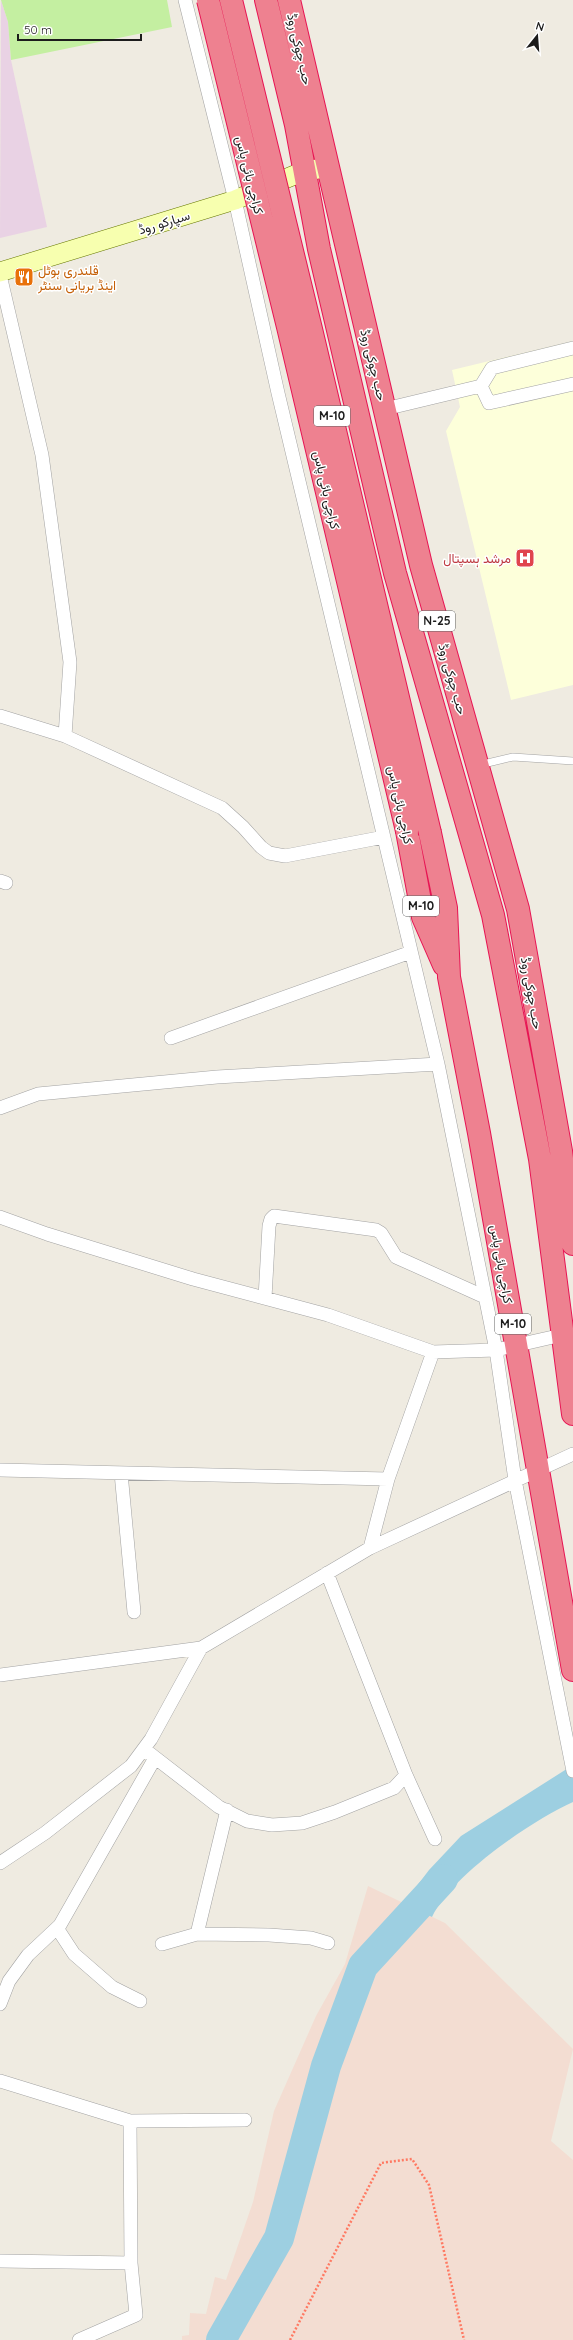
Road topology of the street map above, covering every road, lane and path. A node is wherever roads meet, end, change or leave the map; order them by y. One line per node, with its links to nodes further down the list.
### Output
1 (185, 0): 8 (street)
2 (208, 0): 21 (highway, کراچی بائی پاس / M-10, bridge)
3 (231, 0): 21 (highway, کراچی بائی پاس / M-10, bridge)
4 (266, 0): 7 (highway)
5 (289, 0): 6 (highway, حب چوکی روڈ / N-25)
6 (327, 167): 7 (street, سپارکو روڈ); 14 (highway, حب چوکی روڈ / N-25)
7 (304, 171): 8 (street, سپارکو روڈ); 29 (highway)
8 (235, 200): 9 (street, سپارکو روڈ); 19 (street)
9 (0, 272)
10 (0, 275): 16 (street)
11 (573, 348): 13 (street)
12 (573, 384): 13 (street)
13 (481, 386): 14 (street)
14 (385, 409): 18 (highway, حب چوکی روڈ / N-25)
15 (0, 716): 16 (street)
16 (65, 736): 19 (street)
17 (573, 761): 18 (lane)
18 (477, 765): 26 (highway, حب چوکی روڈ / N-25)
19 (384, 837): 20 (street)
20 (412, 952): 22 (street); 23 (street)
21 (449, 977): 30 (highway, کراچی بائی پاس / M-10)
22 (170, 1038)
23 (438, 1064): 24 (street); 27 (street)
24 (0, 1108)
25 (0, 1217): 28 (street)
26 (573, 1244)
27 (485, 1297): 28 (street); 31 (street)
28 (265, 1298): 32 (street)
29 (562, 1335): 30 (street); 33 (highway)
30 (517, 1345): 31 (street); 36 (highway, کراچی بائی پاس / M-10)
31 (496, 1350): 32 (street); 39 (street)
32 (433, 1352): 38 (street)
33 (573, 1414)
34 (573, 1454): 36 (street)
35 (0, 1470): 37 (street)
36 (539, 1470): 39 (street); 44 (highway, کراچی بائی پاس / M-10)
37 (121, 1473): 38 (street); 42 (street)
38 (388, 1479): 40 (street)
39 (515, 1480): 40 (street); 48 (street)
40 (370, 1548): 41 (street)
41 (327, 1574): 43 (street); 49 (street)
42 (134, 1612)
43 (201, 1648): 45 (street); 46 (street)
44 (573, 1670)
45 (0, 1674)
46 (144, 1749): 47 (street); 52 (street)
47 (155, 1758): 50 (street); 53 (street)
48 (573, 1772)
49 (406, 1775): 50 (street); 51 (street)
50 (227, 1810): 54 (street)
51 (435, 1839)
52 (0, 1863)
53 (57, 1928): 57 (street); 58 (street)
54 (197, 1934): 55 (street); 56 (street)
55 (328, 1943)
56 (162, 1944)
57 (140, 2001)
58 (0, 2004)
59 (0, 2081): 61 (street)
60 (245, 2120): 61 (street)
61 (130, 2122): 63 (street)
62 (0, 2261): 63 (street)
63 (131, 2262): 64 (street)
64 (79, 2340)
65 (290, 2340): 66 (path)
66 (464, 2340)

